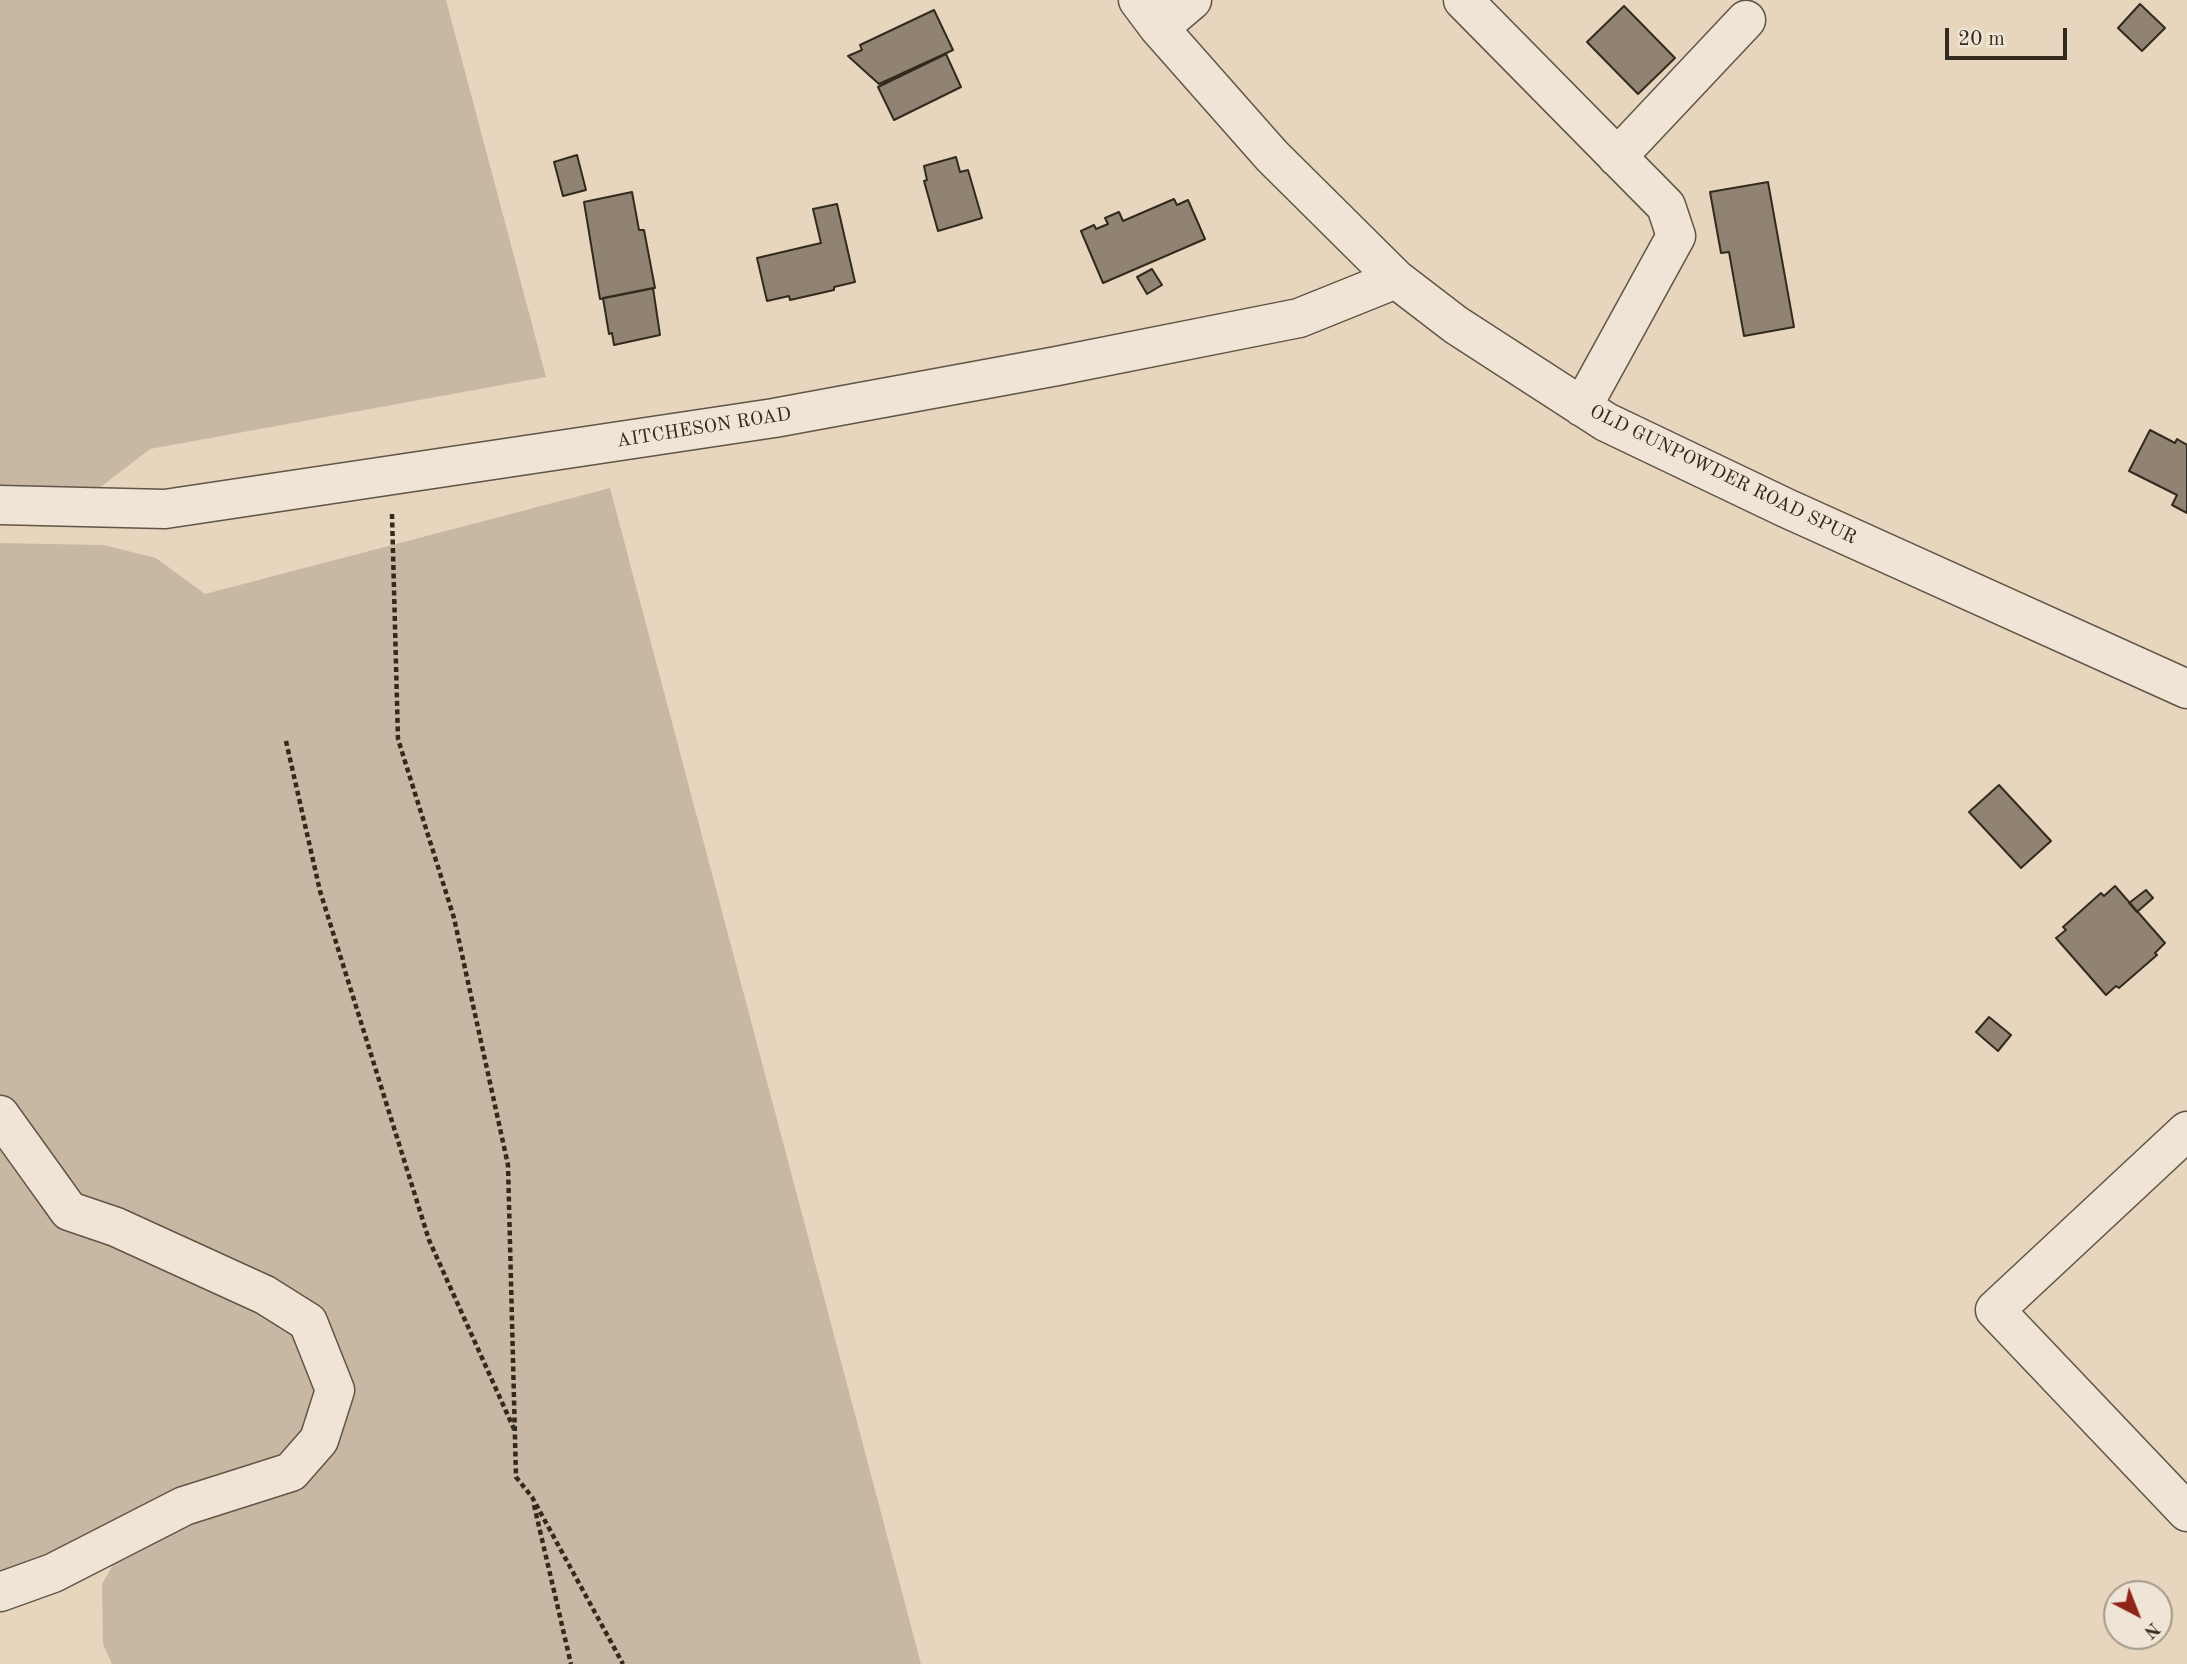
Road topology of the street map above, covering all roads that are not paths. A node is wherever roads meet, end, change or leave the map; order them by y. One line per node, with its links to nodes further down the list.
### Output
1 (1192, 0): 3 (street)
2 (1464, 0): 5 (street)
3 (1148, 14): 6 (street, OLD GUNPOWDER ROAD SPUR)
4 (1746, 20): 5 (street)
5 (1617, 156): 7 (street)
6 (1396, 279): 7 (street, OLD GUNPOWDER ROAD SPUR); 8 (street, AITCHESON ROAD)
7 (1582, 407): 9 (street, OLD GUNPOWDER ROAD SPUR)
8 (0, 505)
9 (2187, 689)
10 (0, 1115): 13 (street)
11 (2187, 1132): 12 (street)
12 (2187, 1512)
13 (0, 1592)

